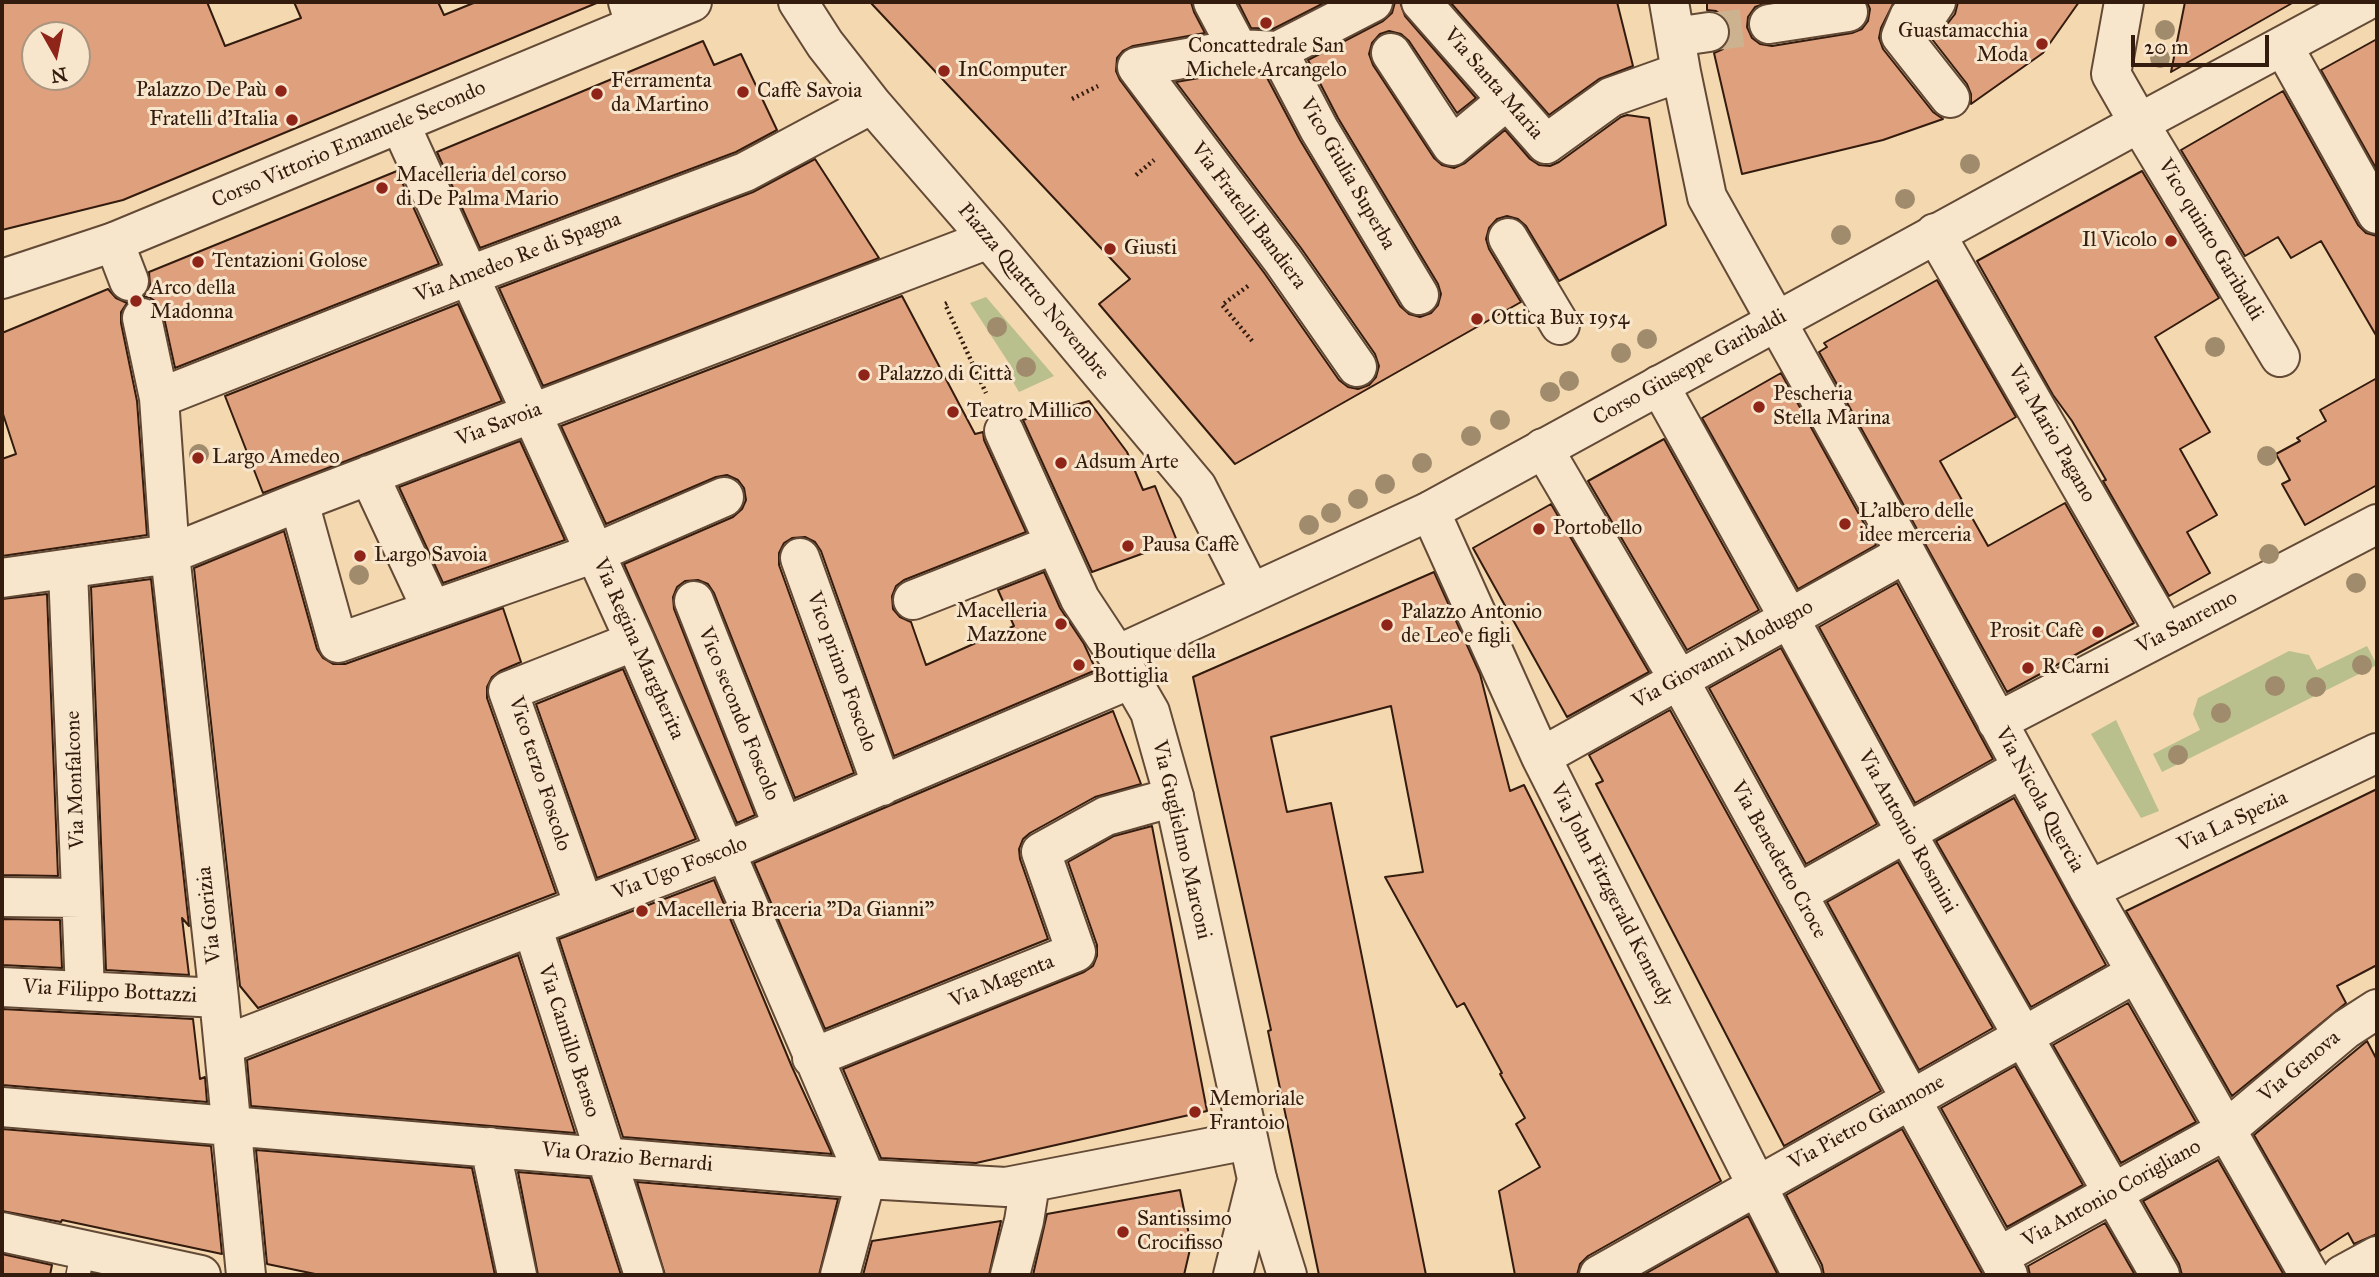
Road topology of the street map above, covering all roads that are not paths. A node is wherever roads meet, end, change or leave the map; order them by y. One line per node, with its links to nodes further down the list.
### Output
1 (692, 2): 8 (street, Corso Vittorio Emanuele Secondo)
2 (798, 2): 17 (street, Piazza Quattro Novembre)
3 (1213, 2): 12 (street)
4 (1373, 2): 13 (street)
5 (1421, 2): 16 (street, Via Santa Maria)
6 (2124, 2): 18 (street)
7 (2364, 2): 11 (street, Corso Giuseppe Garibaldi)
8 (631, 14): 19 (street, Corso Vittorio Emanuele Secondo)
9 (1915, 18): 10 (street); 15 (street)
10 (1715, 31): 16 (street, Via Santa Maria); 30 (street, Via Nicola Quercia)
11 (2283, 46): 18 (street, Corso Giuseppe Garibaldi); 20 (street)
12 (1238, 49): 13 (street); 33 (street, Via Fratelli Bandiera)
13 (1278, 51): 28 (street, Vico Giulia Superba)
14 (1391, 53): 16 (street)
15 (1950, 98)
16 (1506, 101)
17 (872, 104): 23 (street, Piazza Quattro Novembre); 25 (street, Via Amedeo Re di Spagna)
18 (2139, 123): 21 (street, Corso Giuseppe Garibaldi); 32 (street, Vico quinto Garibaldi)
19 (400, 124): 24 (street, Corso Vittorio Emanuele Secondo); 25 (street, Via Regina Margherita)
20 (2377, 214)
21 (1935, 233): 30 (street, Corso Giuseppe Garibaldi); 56 (street, Via Mario Pagano)
22 (1507, 238): 31 (street)
23 (989, 239): 36 (street, Via Savoia); 51 (street, Piazza Quattro Novembre)
24 (114, 242): 26 (street, Corso Vittorio Emanuele Secondo); 27 (street)
25 (468, 276): 35 (street, Via Amedeo Re di Spagna); 36 (street, Via Regina Margherita)
26 (2, 279)
27 (129, 281)
28 (1419, 295)
29 (142, 318): 35 (street, Via Gorizia)
30 (1775, 321): 34 (street, Corso Giuseppe Garibaldi); 46 (street, Via Nicola Quercia)
31 (1560, 325)
32 (2280, 357)
33 (1357, 367)
34 (1659, 385): 38 (street, Corso Giuseppe Garibaldi); 55 (street, Via Antonio Rosmini)
35 (159, 398): 47 (street, Via Gorizia)
36 (532, 412): 39 (street, Via Savoia); 45 (street, Via Regina Margherita)
37 (1004, 431): 44 (street, Via Guglielmo Marconi)
38 (1543, 448): 42 (street, Corso Giuseppe Garibaldi); 59 (street, Via Benedetto Croce)
39 (369, 475): 41 (street, Via Savoia); 54 (street)
40 (724, 498): 45 (street)
41 (299, 502): 47 (street, Via Savoia); 54 (street)
42 (1430, 510): 51 (street, Corso Giuseppe Garibaldi); 62 (street, Via John Fitzgerald Kennedy)
43 (2377, 524): 56 (street, Via Sanremo)
44 (1055, 544): 52 (street); 58 (street, Via Guglielmo Marconi)
45 (595, 553): 54 (street); 57 (street, Via Regina Margherita)
46 (1906, 553): 55 (street, Via Giovanni Modugno); 60 (street, Via Nicola Quercia)
47 (170, 554): 49 (street, Via Savoia); 78 (street, Via Gorizia)
48 (800, 558): 64 (street, Vico primo Foscolo)
49 (68, 570): 50 (street, Via Savoia); 72 (street, Via Monfalcone)
50 (2, 578)
51 (1251, 593): 58 (street, Corso Giuseppe Garibaldi)
52 (913, 600)
53 (694, 601): 66 (street, Vico secondo Foscolo)
54 (432, 610)
55 (1789, 618): 59 (street, Via Giovanni Modugno); 67 (street, Via Antonio Rosmini)
56 (2166, 634): 60 (street, Via Sanremo)
57 (635, 641): 68 (street, Via Regina Margherita); 73 (street, Vico terzo Foscolo)
58 (1124, 667): 64 (street, Via Ugo Foscolo); 65 (street, Via Guglielmo Marconi)
59 (1679, 680): 62 (street, Via Giovanni Modugno); 70 (street, Via Benedetto Croce)
60 (1997, 722): 63 (street, Via Nicola Quercia)
61 (2377, 753): 69 (street, Via La Spezia)
62 (1541, 757): 93 (street, Via John Fitzgerald Kennedy)
63 (2022, 768): 67 (street); 69 (street, Via Nicola Quercia)
64 (882, 786): 66 (street, Via Ugo Foscolo)
65 (1174, 797): 82 (street, Via Magenta); 87 (street, Via Guglielmo Marconi)
66 (783, 827): 68 (street, Via Ugo Foscolo)
67 (1907, 834): 70 (street); 80 (street, Via Antonio Rosmini)
68 (727, 851): 73 (street, Via Ugo Foscolo); 82 (street, Via Regina Margherita)
69 (2089, 890): 75 (street, Via Nicola Quercia)
70 (1797, 894): 83 (street, Via Benedetto Croce)
71 (2, 897): 72 (street)
72 (81, 898): 77 (street, Via Monfalcone)
73 (584, 906): 74 (street, Via Ugo Foscolo)
74 (531, 926): 81 (street, Via Ugo Foscolo); 89 (street, Via Camillo Benso)
75 (2136, 973): 80 (street, Via Pietro Giannone); 86 (street, Via Nicola Quercia)
76 (2, 986): 77 (street, Via Filippo Bottazzi)
77 (85, 991): 78 (street, Via Filippo Bottazzi)
78 (219, 998): 81 (street, Via Gorizia)
79 (2377, 1009): 86 (street, Via Genova)
80 (2023, 1036): 83 (street, Via Pietro Giannone); 94 (street, Via Antonio Rosmini)
81 (224, 1045): 85 (street, Via Gorizia)
82 (812, 1058): 90 (street, Via Regina Margherita)
83 (1910, 1100): 93 (street, Via Pietro Giannone); 98 (street, Via Benedetto Croce)
84 (2, 1107): 85 (street, Via Orazio Bernardi)
85 (232, 1127): 88 (street, Via Orazio Bernardi); 100 (street, Via Gorizia)
86 (2226, 1130): 94 (street, Via Antonio Corigliano); 110 (street, Via Nicola Quercia)
87 (1248, 1140): 91 (street, Via Guglielmo Marconi); 92 (street, Via Orazio Bernardi)
88 (490, 1147): 89 (street, Via Orazio Bernardi); 101 (street)
89 (606, 1156): 90 (street, Via Orazio Bernardi); 102 (street, Via Camillo Benso)
90 (866, 1179): 92 (street, Via Orazio Bernardi); 103 (street)
91 (1256, 1179): 105 (street); 106 (street, Via Guglielmo Marconi)
92 (1030, 1184): 104 (street)
93 (1756, 1185): 107 (street, Via Pietro Giannone); 108 (street, Via John Fitzgerald Kennedy)
94 (2112, 1194): 98 (street, Via Antonio Corigliano); 109 (street, Via Antonio Rosmini)
95 (2, 1232): 97 (street)
96 (2377, 1256): 111 (street)
97 (81, 1263): 99 (street)
98 (2003, 1266)
99 (201, 1275)
100 (246, 1275)
101 (517, 1275)
102 (644, 1275)
103 (840, 1275)
104 (1010, 1275)
105 (1233, 1275)
106 (1287, 1275)
107 (1599, 1275)
108 (1802, 1275)
109 (2160, 1275)
110 (2309, 1275)
111 (2342, 1275)

